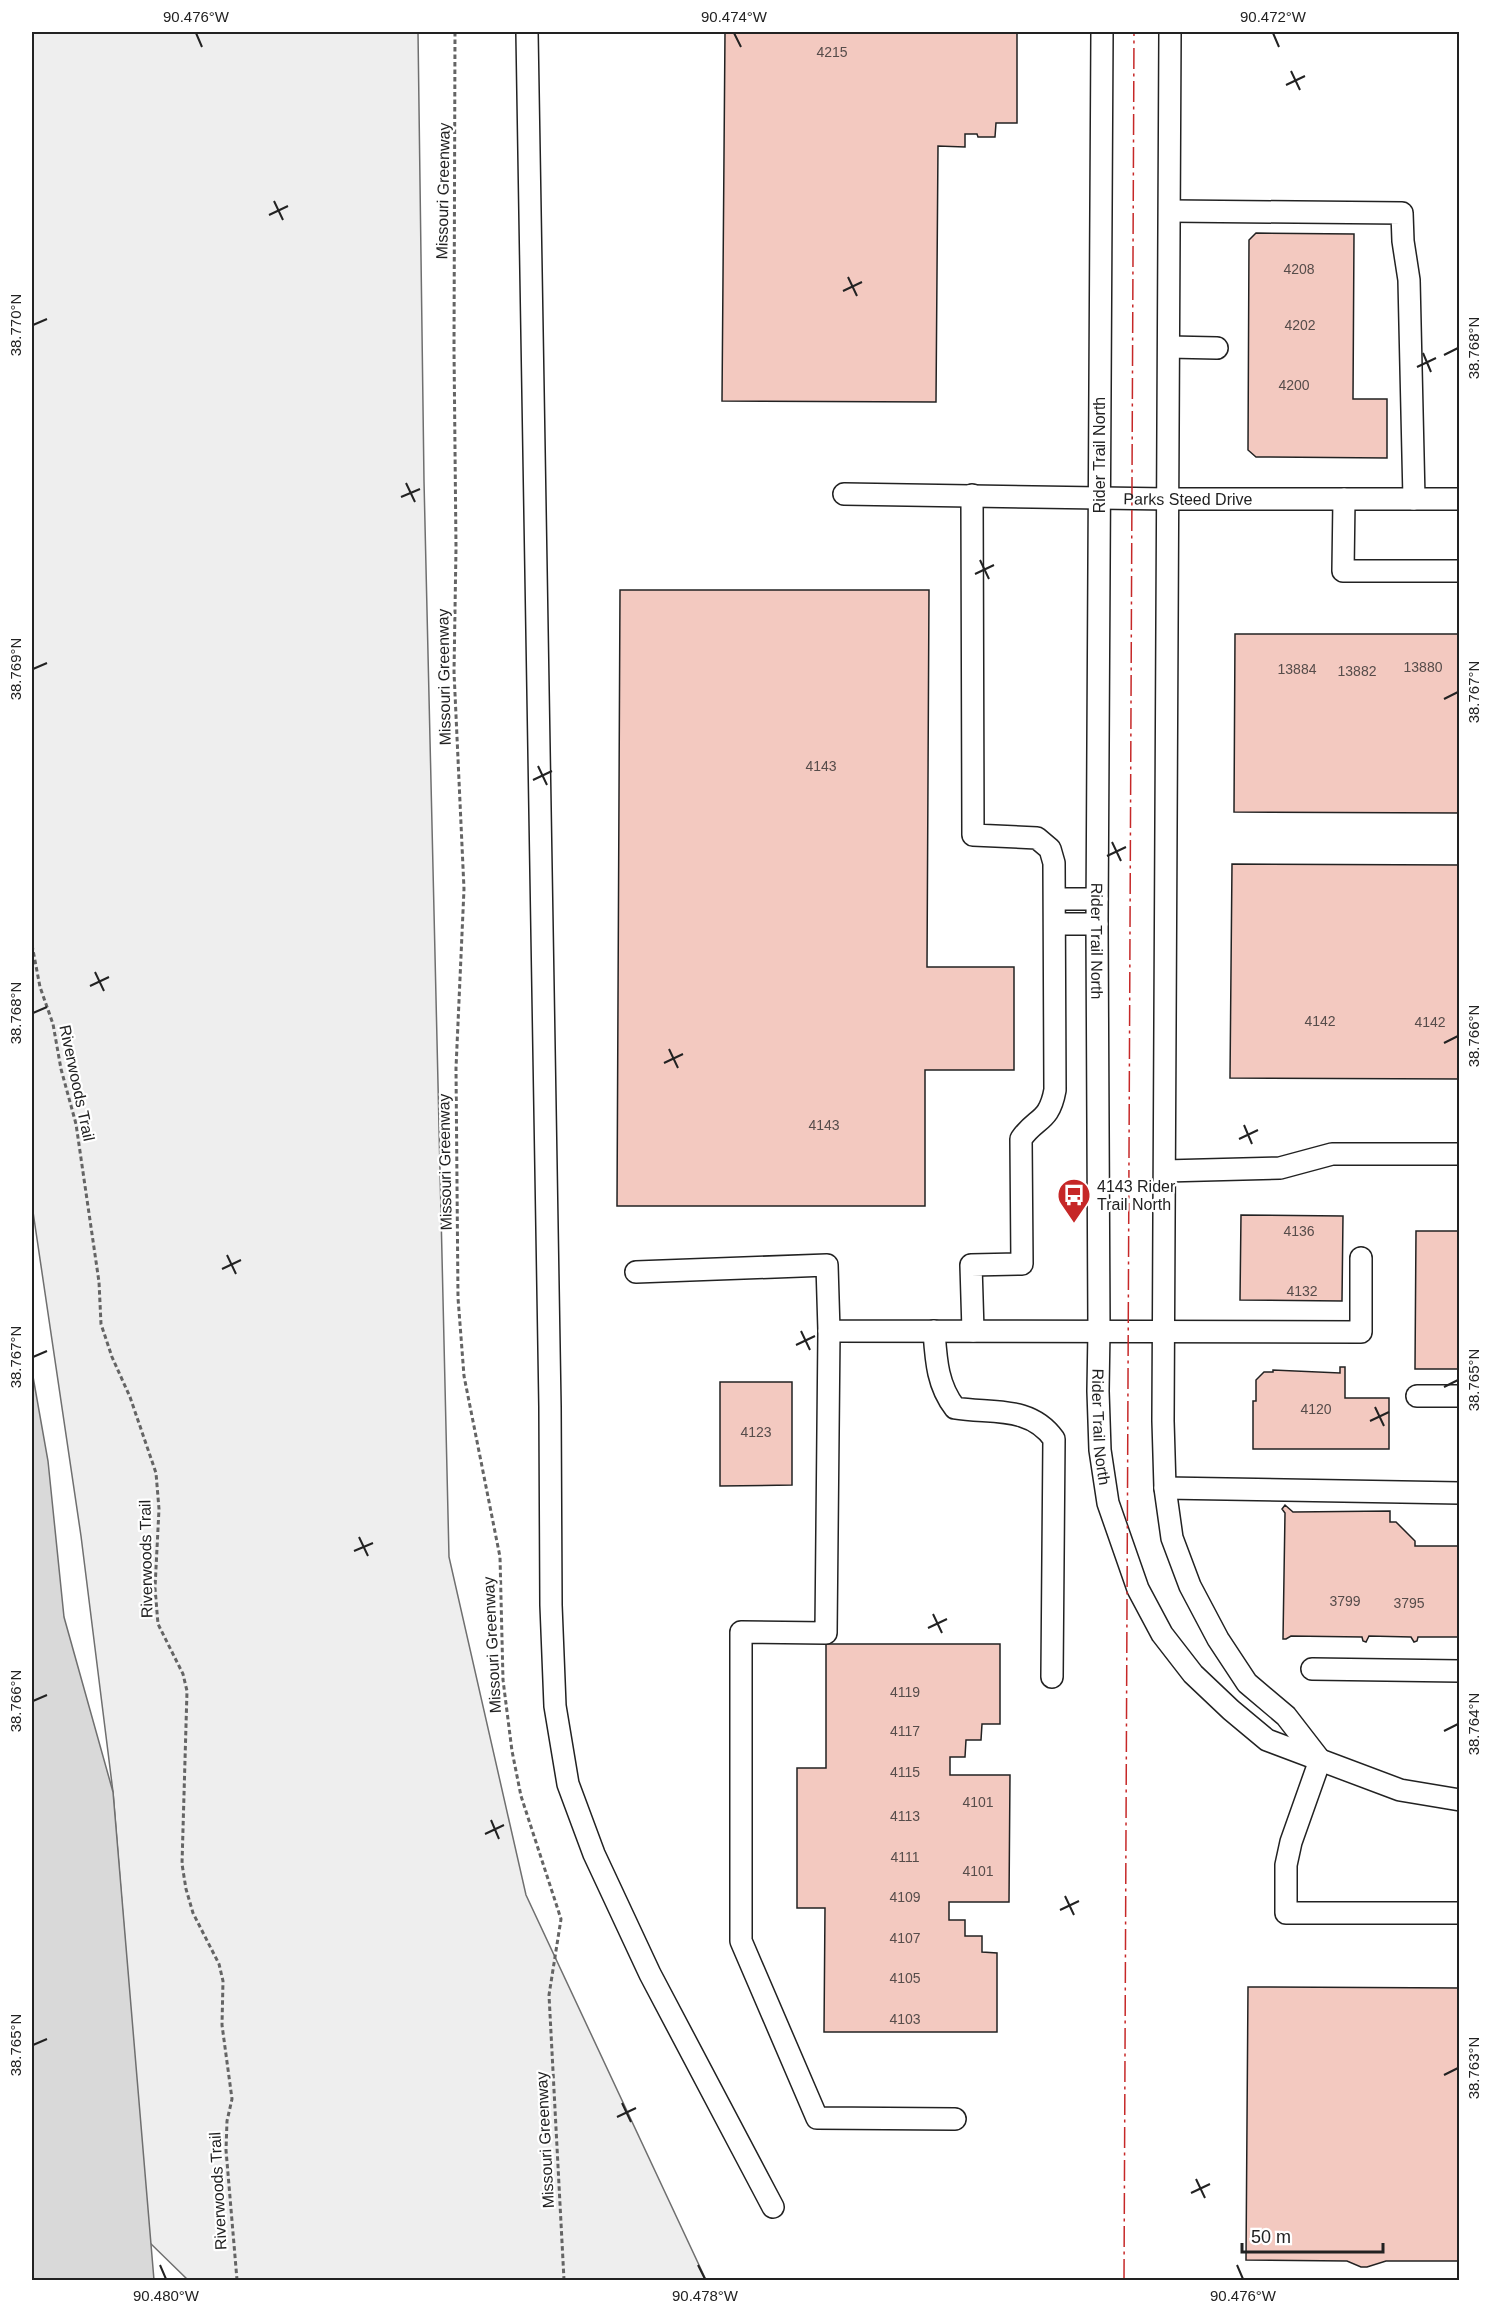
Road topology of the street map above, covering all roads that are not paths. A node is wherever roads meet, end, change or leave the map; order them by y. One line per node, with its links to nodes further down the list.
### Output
1 (527, 32): 40 (street)
2 (1101, 32): 9 (street, Rider Trail North)
3 (1170, 32): 4 (street)
4 (1170, 211): 5 (street); 12 (street)
5 (1169, 347): 6 (street); 10 (street)
6 (1217, 348)
7 (844, 494): 8 (street, Parks Steed Drive)
8 (972, 495): 9 (street, Parks Steed Drive); 15 (street)
9 (1099, 497): 10 (street, Parks Steed Drive); 16 (street, Rider Trail North)
10 (1168, 499): 11 (street, Parks Steed Drive); 20 (street)
11 (1344, 499): 12 (street, Parks Steed Drive); 14 (street)
12 (1414, 499): 13 (street, Parks Steed Drive)
13 (1460, 499)
14 (1460, 571)
15 (1055, 899): 16 (street); 17 (street)
16 (1097, 899): 18 (street, Rider Trail North)
17 (1055, 924): 18 (street); 26 (street)
18 (1097, 924): 23 (street, Rider Trail North)
19 (1460, 1154): 20 (street)
20 (1165, 1171): 27 (street)
21 (1361, 1258): 27 (street)
22 (636, 1272): 24 (street)
23 (1100, 1330): 26 (street); 27 (street); 35 (street, Rider Trail North)
24 (829, 1331): 25 (street); 39 (street)
25 (934, 1331): 26 (street); 34 (street)
26 (973, 1331)
27 (1164, 1332): 30 (street)
28 (1417, 1396): 29 (street)
29 (1460, 1396)
30 (1165, 1488): 31 (street); 35 (street)
31 (1460, 1493)
32 (1312, 1669): 33 (street)
33 (1460, 1671)
34 (1052, 1677)
35 (1290, 1738): 36 (street, Rider Trail North)
36 (1320, 1760): 37 (street, Rider Trail North); 38 (street)
37 (1460, 1800)
38 (1460, 1912)
39 (955, 2119)
40 (773, 2208)

